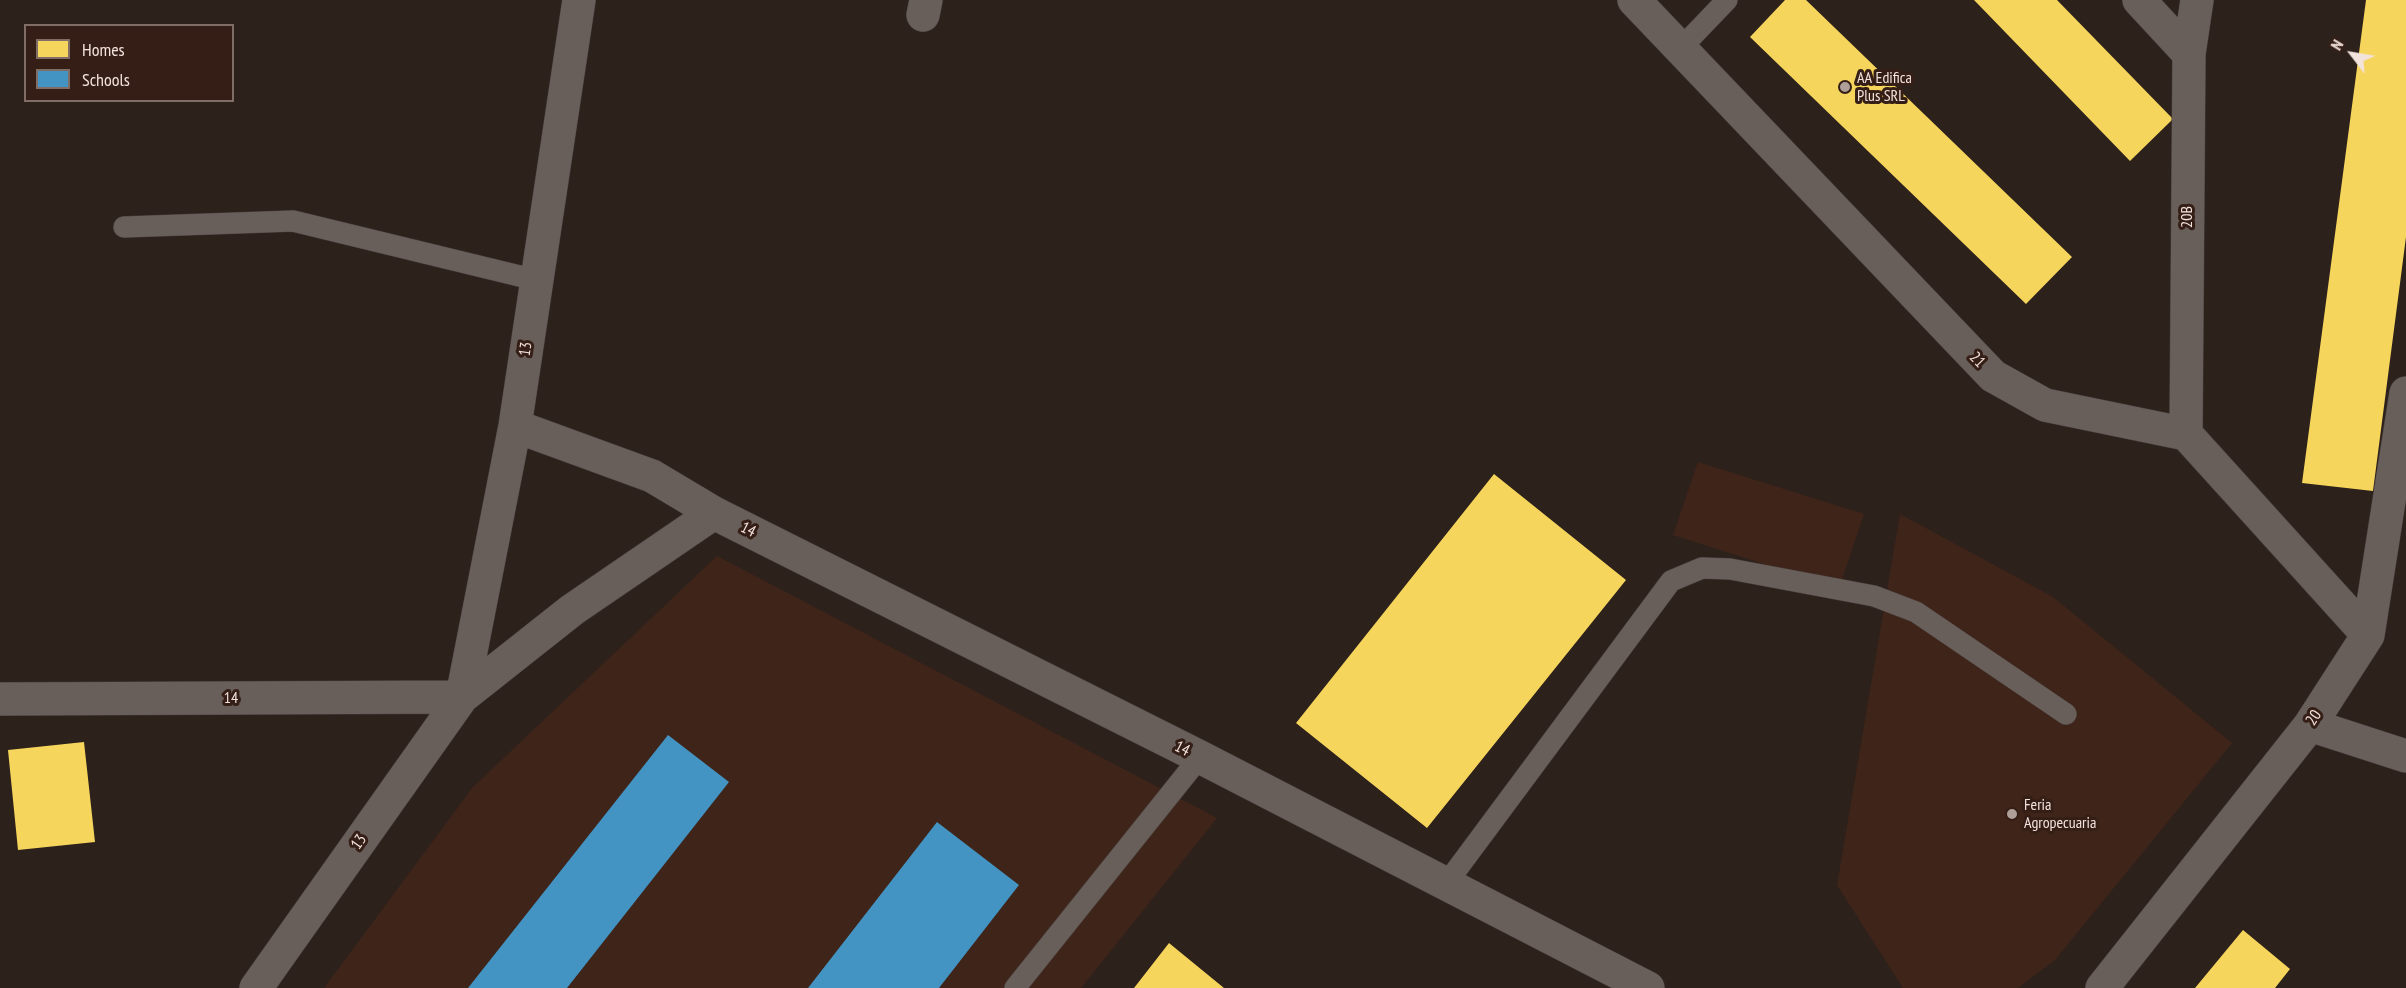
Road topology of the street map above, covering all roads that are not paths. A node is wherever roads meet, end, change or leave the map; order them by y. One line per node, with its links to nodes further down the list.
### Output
1 (579, 0): 9 (street, 13)
2 (1634, 0): 6 (street, 21)
3 (1727, 0): 6 (lane)
4 (2139, 0): 7 (street)
5 (2197, 0): 7 (street, 20B)
6 (1681, 48): 12 (street, 21)
7 (2189, 54): 12 (street, 20B)
8 (124, 227): 9 (lane)
9 (536, 280): 11 (street, 13)
10 (2406, 393): 14 (street, 20)
11 (516, 426): 13 (street, 14); 15 (street, 13)
12 (2186, 434): 14 (street)
13 (714, 513): 15 (street, 13); 20 (street, 14)
14 (2368, 635): 18 (street, 20)
15 (462, 696): 16 (street, 14); 22 (street, 13)
16 (0, 699)
17 (2066, 714): 21 (lane)
18 (2310, 725): 19 (street); 25 (street, 20)
19 (2406, 756)
20 (1200, 757): 21 (street, 14); 23 (lane)
21 (1446, 884): 24 (street, 14)
22 (256, 988)
23 (1015, 988)
24 (1648, 988)
25 (2102, 988)

